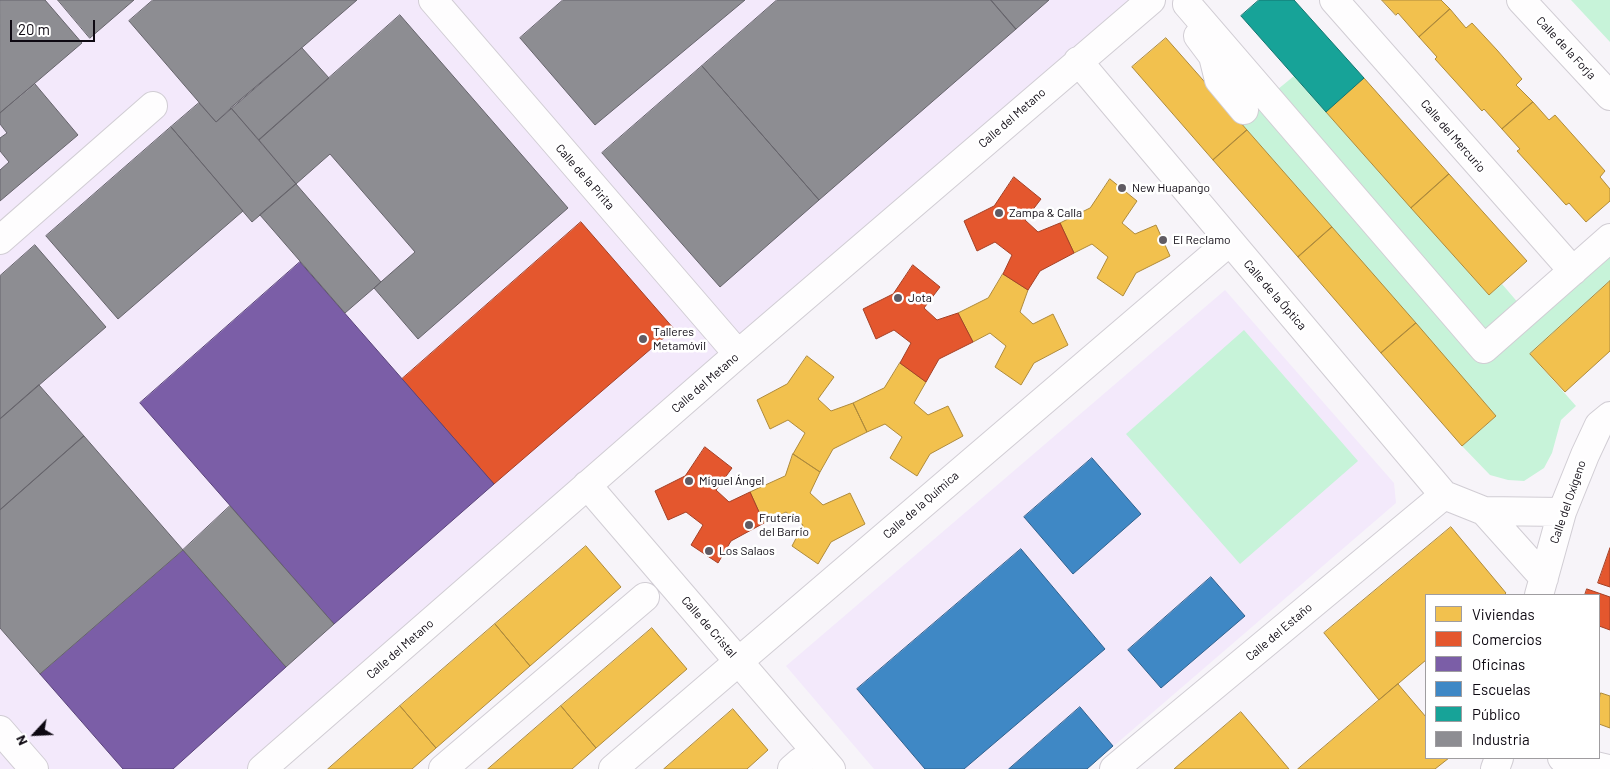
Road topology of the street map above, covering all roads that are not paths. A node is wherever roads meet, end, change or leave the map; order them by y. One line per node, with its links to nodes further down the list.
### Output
1 (433, 0): 14 (street, Calle de la Pirita)
2 (1151, 0): 6 (street, Calle del Metano)
3 (1334, 0): 13 (street, Calle del Mercurio)
4 (1521, 0): 7 (street, Calle de la Forja)
5 (1178, 2): 9 (street); 13 (street)
6 (1078, 61): 12 (street, Calle de la Óptica); 14 (street, Calle del Metano)
7 (1610, 96)
8 (153, 106): 11 (street)
9 (1244, 110)
10 (1610, 238): 13 (street)
11 (0, 240)
12 (1229, 242): 17 (street, Calle de la Óptica); 22 (street, Calle de la Química)
13 (1572, 271)
14 (738, 354): 16 (street, Calle del Metano)
15 (1610, 416): 19 (street, Calle del Oxígeno)
16 (587, 485): 22 (street, Calle de Cristal); 26 (street, Calle del Metano)
17 (1444, 495): 18 (street, Calle de la Óptica); 30 (street, Calle del Estaño)
18 (1484, 511): 19 (street, Calle de la Óptica); 20 (street, Calle de la Óptica)
19 (1562, 512): 20 (street, Calle del Oxígeno)
20 (1542, 587)
21 (645, 597): 27 (street)
22 (738, 662): 28 (street, Calle de la Química); 29 (street, Calle de Cristal)
23 (0, 730): 25 (street)
24 (1566, 759): 31 (street)
25 (34, 769)
26 (262, 769)
27 (443, 769)
28 (613, 769)
29 (831, 769)
30 (1114, 769)
31 (1608, 769)

